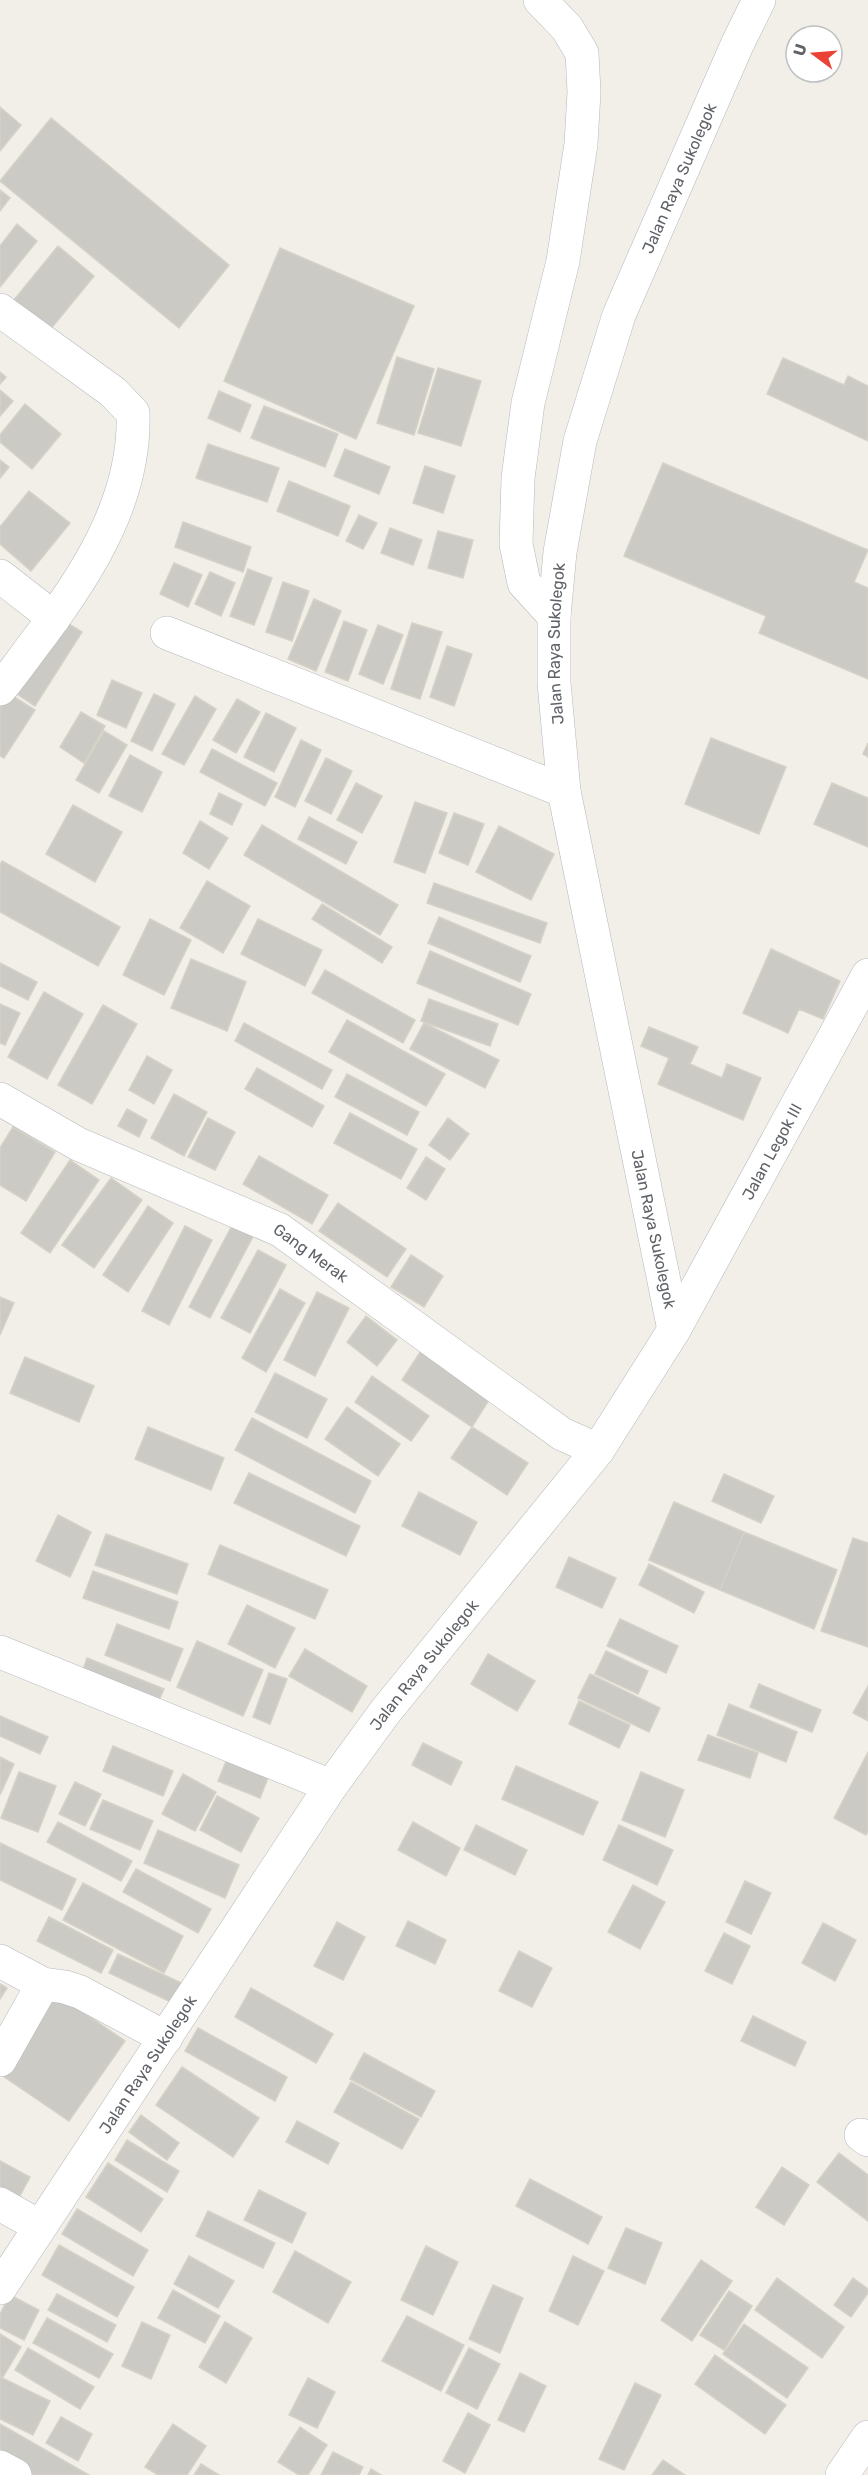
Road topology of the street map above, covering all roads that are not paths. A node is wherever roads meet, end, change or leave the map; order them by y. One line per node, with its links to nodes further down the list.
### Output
1 (540, 0): 5 (street)
2 (759, 0): 5 (street, Jalan Raya Sukolegok)
3 (0, 310): 6 (street)
4 (0, 576): 6 (street)
5 (554, 616): 9 (street, Jalan Raya Sukolegok)
6 (54, 618): 8 (street)
7 (167, 633): 9 (street)
8 (0, 689)
9 (564, 791): 12 (street, Jalan Raya Sukolegok)
10 (868, 975): 12 (street, Jalan Legok III)
11 (0, 1098): 13 (street, Gang Merak)
12 (674, 1330): 13 (street, Jalan Raya Sukolegok)
13 (598, 1450): 15 (street, Jalan Raya Sukolegok)
14 (0, 1652): 15 (street)
15 (330, 1786): 18 (street, Jalan Raya Sukolegok)
16 (0, 1961): 17 (street)
17 (43, 1984): 18 (street); 19 (street)
18 (166, 2037): 21 (street, Jalan Raya Sukolegok)
19 (0, 2060)
20 (0, 2204): 21 (street)
21 (39, 2226): 22 (street, Jalan Raya Sukolegok)
22 (0, 2288)
23 (868, 2437): 26 (street)
24 (0, 2467): 25 (street)
25 (15, 2475)
26 (842, 2475)

